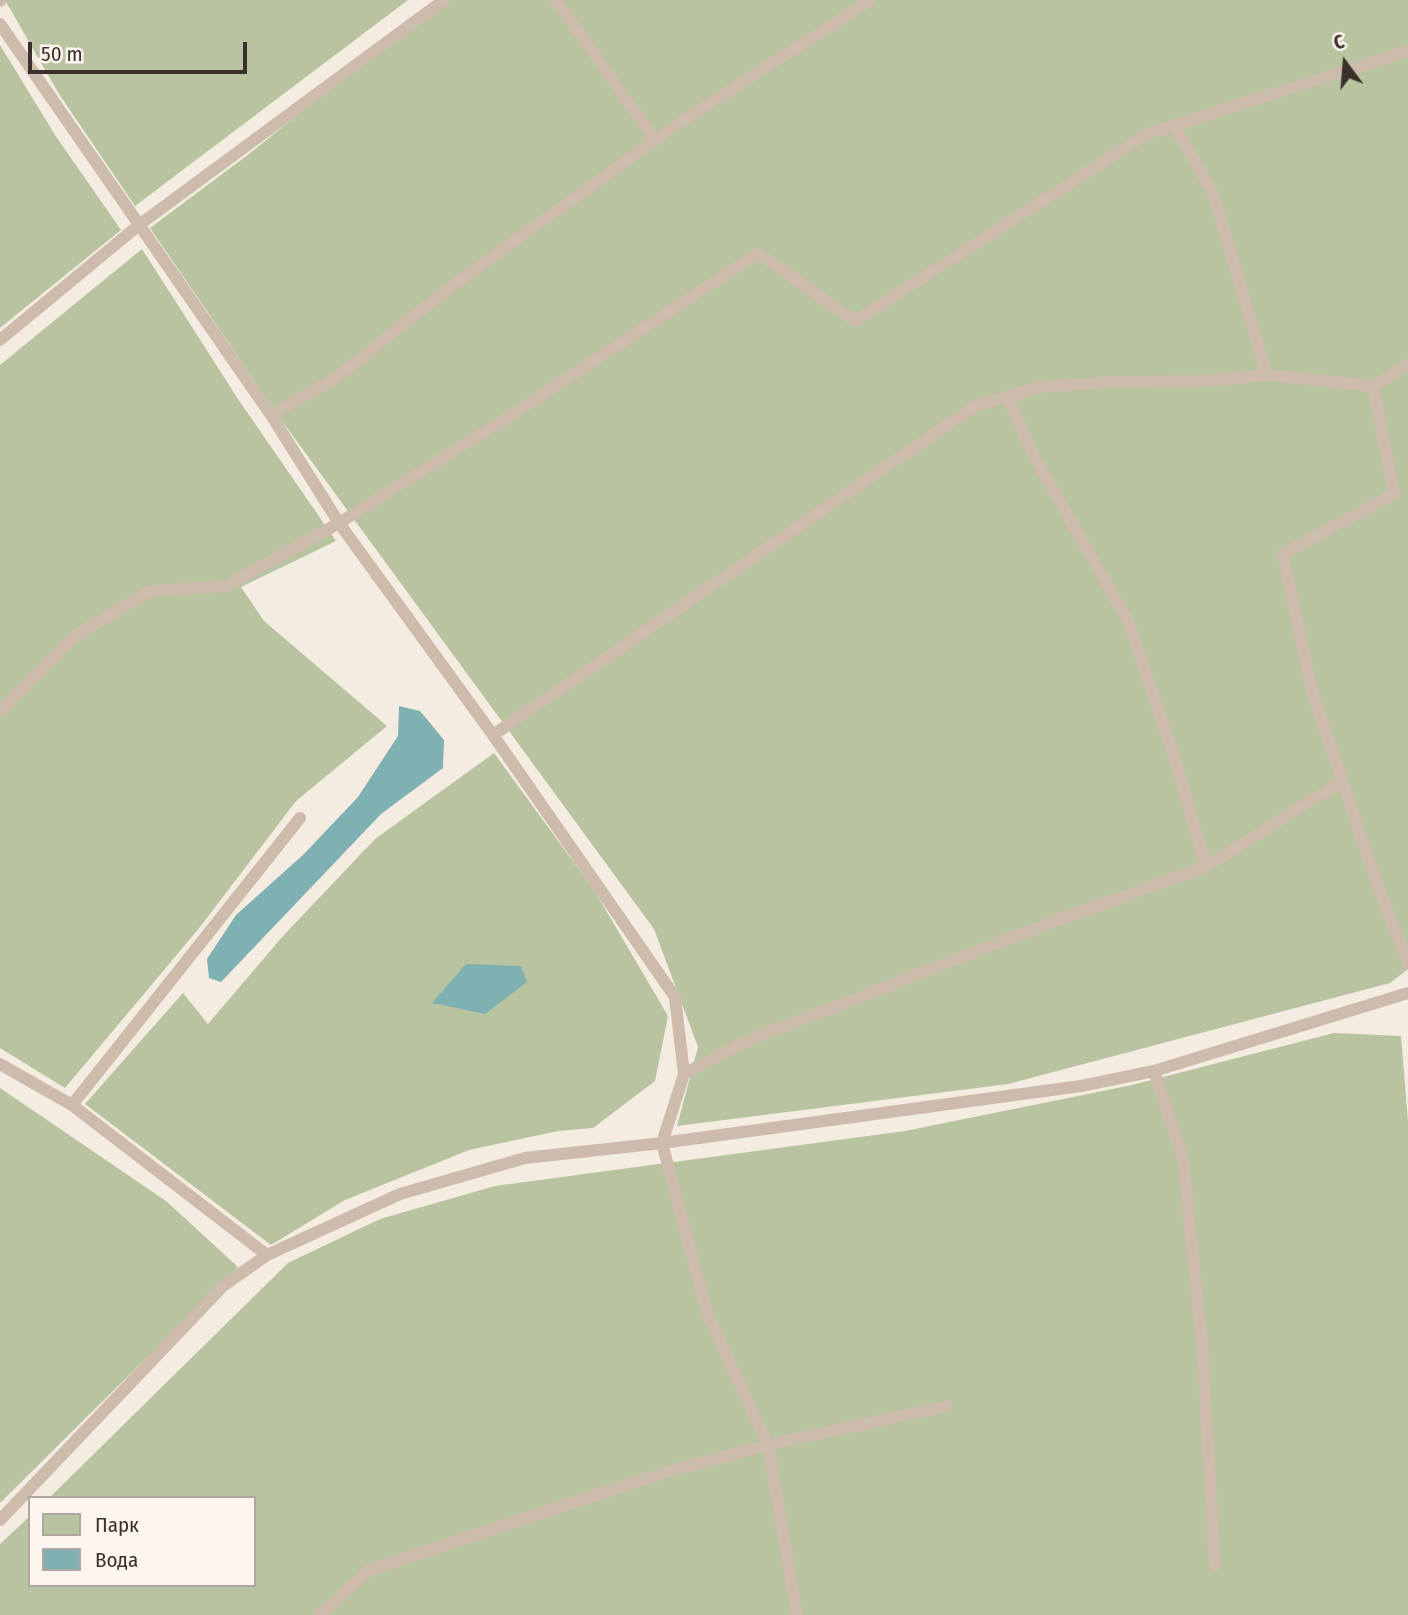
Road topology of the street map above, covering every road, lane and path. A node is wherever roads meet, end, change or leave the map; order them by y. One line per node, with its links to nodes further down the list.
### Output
1 (444, 0): 8 (lane)
2 (556, 0): 7 (lane)
3 (871, 0): 7 (lane)
4 (0, 24): 8 (lane)
5 (1408, 51): 6 (lane)
6 (1174, 125): 11 (lane); 15 (lane)
7 (655, 140): 14 (lane)
8 (139, 225): 9 (lane); 14 (lane)
9 (0, 340)
10 (1408, 364): 12 (lane)
11 (1266, 375): 12 (lane); 13 (lane)
12 (1373, 386): 18 (lane)
13 (1007, 396): 17 (lane); 20 (lane)
14 (271, 415): 15 (lane)
15 (339, 523): 16 (lane); 17 (lane)
16 (0, 712)
17 (493, 735): 25 (lane)
18 (1342, 781): 20 (lane); 21 (lane)
19 (300, 818): 26 (lane)
20 (1206, 867): 25 (lane)
21 (1408, 964)
22 (1408, 993): 24 (lane)
23 (0, 1064): 26 (lane)
24 (1154, 1071): 27 (lane); 32 (lane)
25 (684, 1074): 27 (lane)
26 (72, 1105): 28 (lane)
27 (662, 1143): 28 (lane); 30 (lane)
28 (267, 1255): 31 (lane)
29 (947, 1406): 30 (lane)
30 (768, 1445): 33 (lane); 34 (lane)
31 (0, 1520)
32 (1215, 1565)
33 (320, 1615)
34 (797, 1615)

